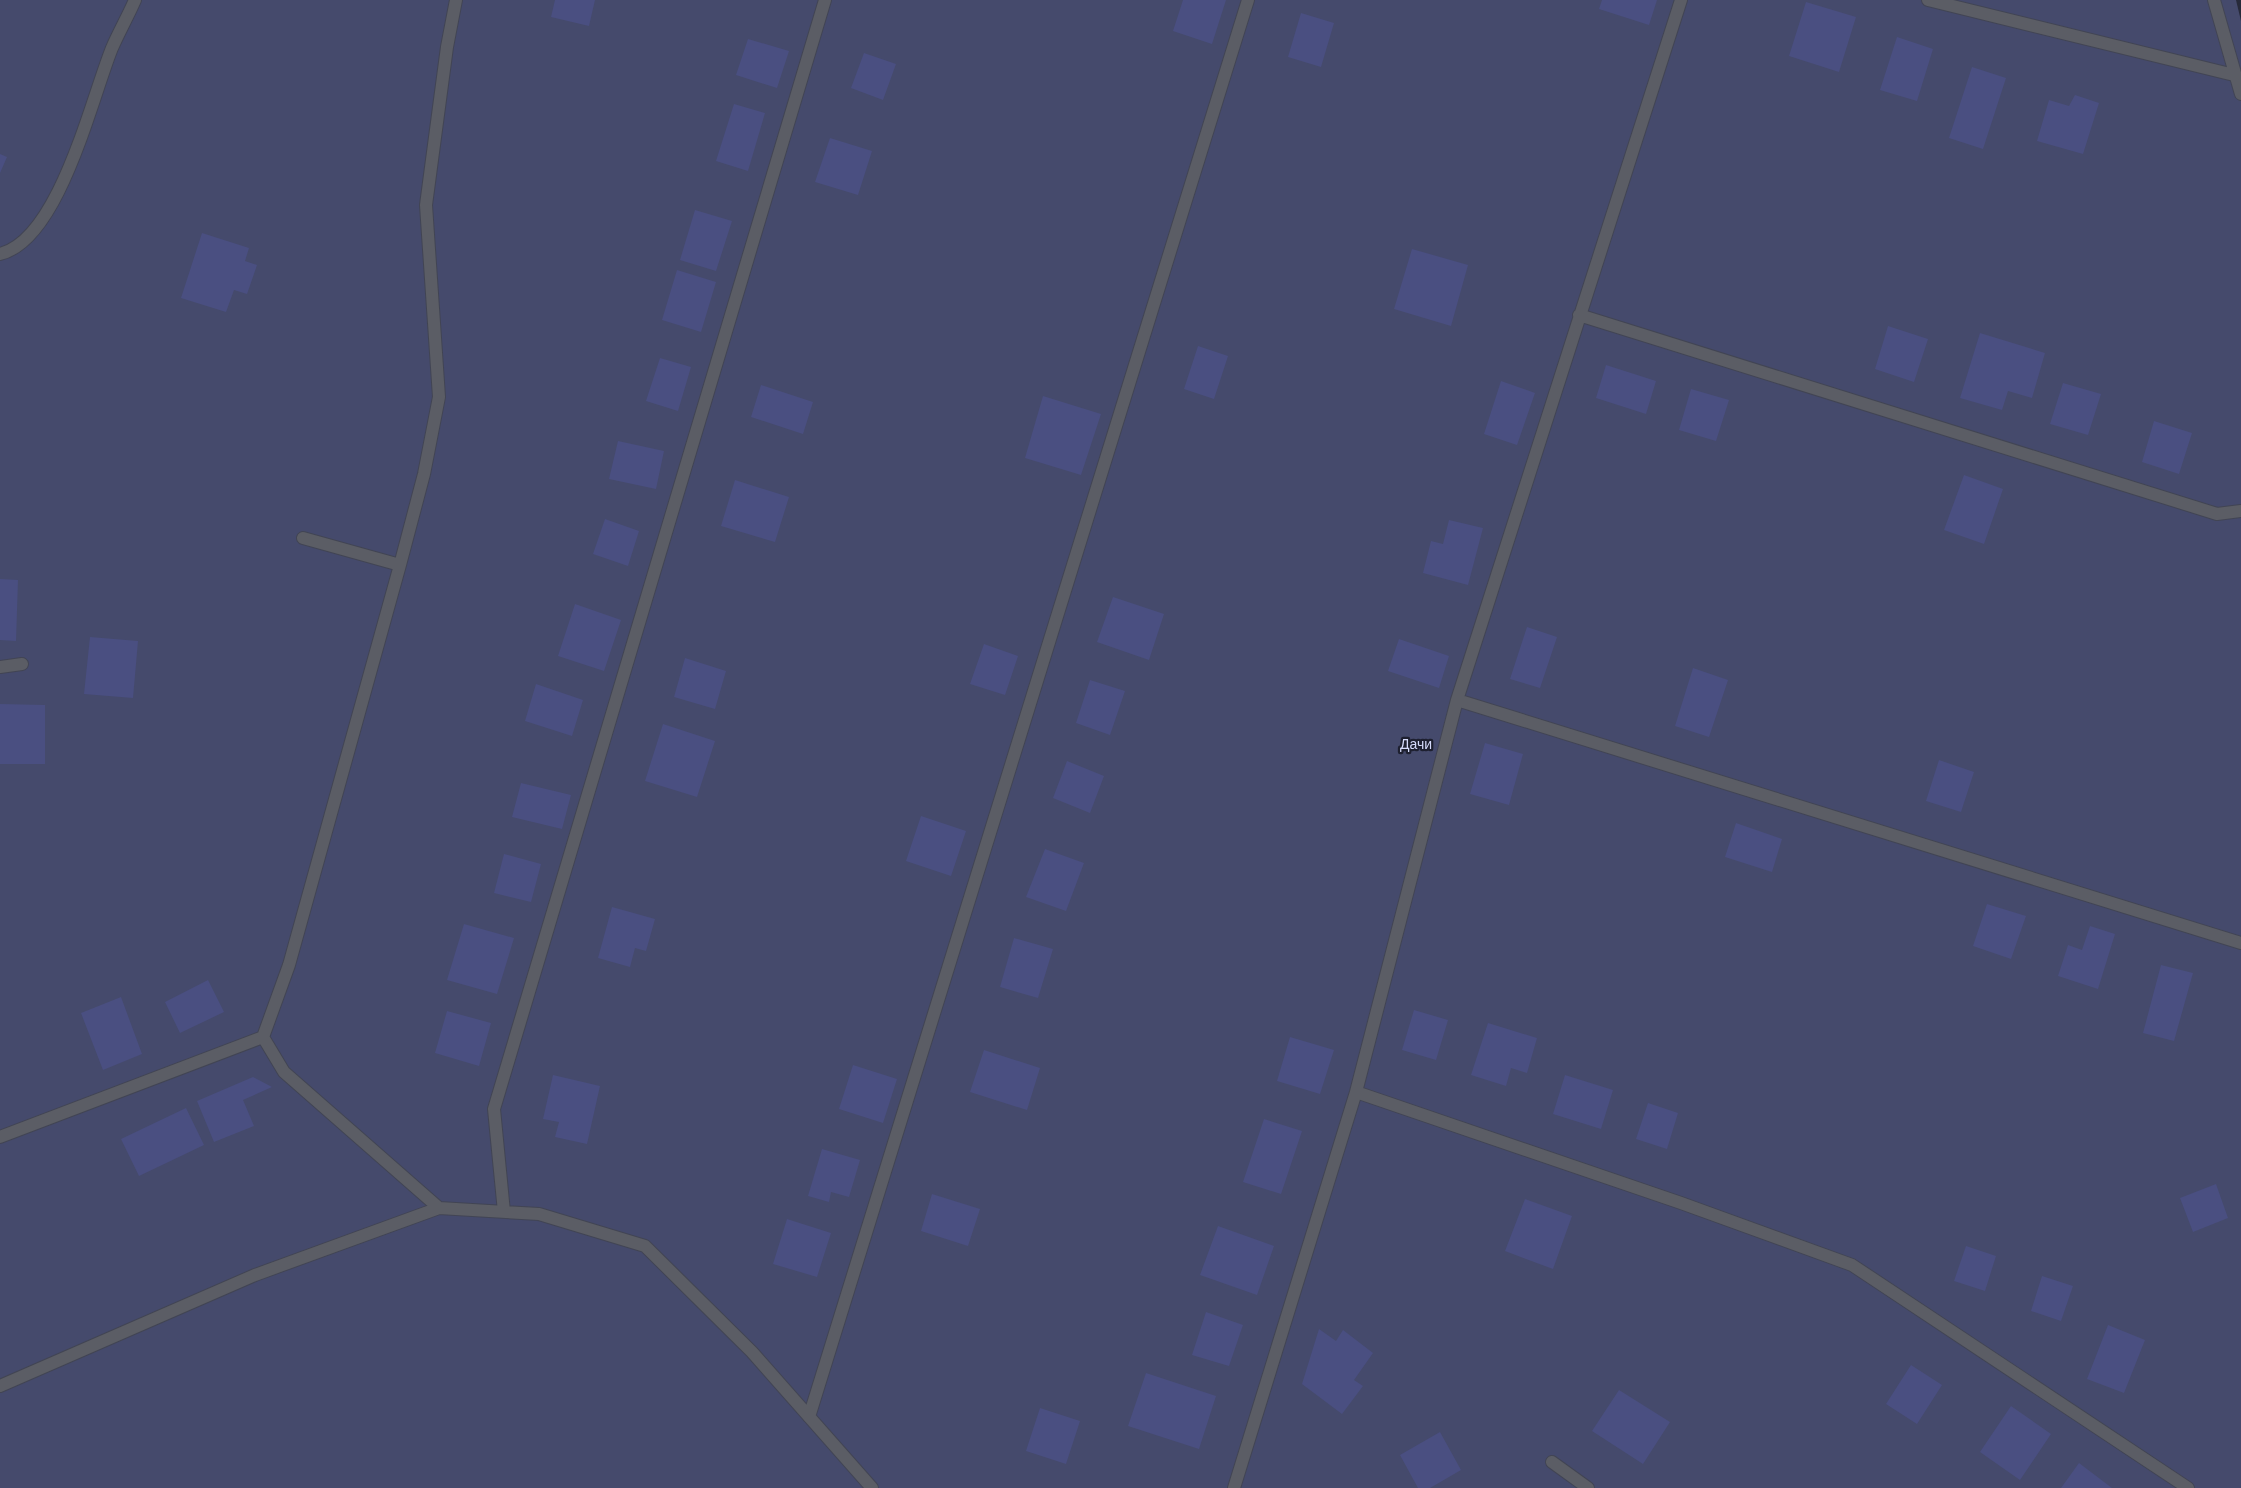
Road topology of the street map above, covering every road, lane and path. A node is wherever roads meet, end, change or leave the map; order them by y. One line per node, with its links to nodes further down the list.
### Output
1 (135, 0): 10 (lane)
2 (456, 0): 14 (lane)
3 (824, 0): 23 (lane)
4 (1248, 0): 25 (lane)
5 (1681, 0): 11 (lane)
6 (1928, 0): 8 (lane)
7 (2214, 0): 8 (lane)
8 (2234, 75): 9 (lane)
9 (2241, 94)
10 (0, 254)
11 (1579, 315): 12 (lane); 17 (lane)
12 (2241, 511)
13 (303, 538): 14 (lane)
14 (400, 564): 19 (lane)
15 (22, 664): 16 (lane)
16 (0, 667)
17 (1457, 700): 18 (lane); 20 (lane)
18 (2241, 943)
19 (263, 1037): 21 (lane); 22 (lane)
20 (1356, 1092): 28 (lane); 30 (lane)
21 (0, 1138)
22 (439, 1208): 23 (lane); 24 (lane)
23 (504, 1212): 25 (lane)
24 (0, 1386)
25 (809, 1417): 27 (lane)
26 (1552, 1462): 29 (lane)
27 (872, 1488)
28 (1234, 1488)
29 (1588, 1488)
30 (2188, 1488)

